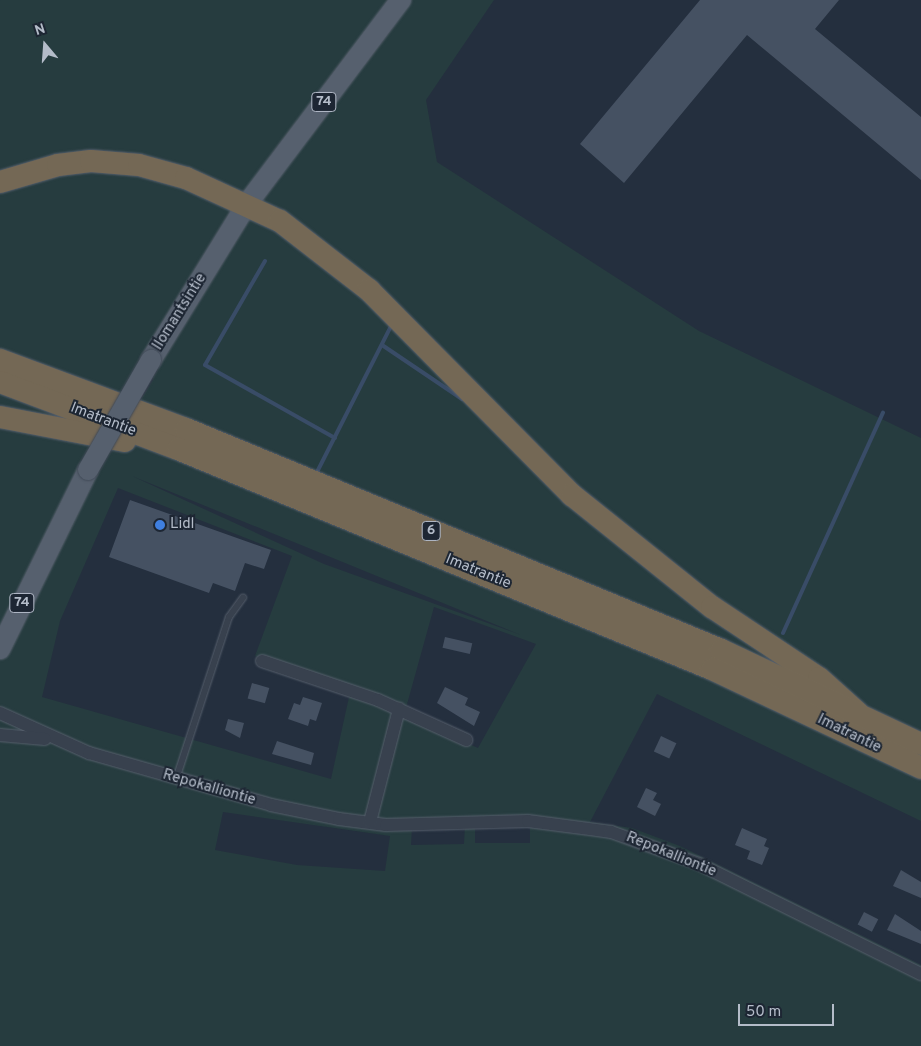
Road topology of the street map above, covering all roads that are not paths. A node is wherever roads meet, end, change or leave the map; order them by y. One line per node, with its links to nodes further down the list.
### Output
1 (401, 0): 3 (main road, Ilomantsintie / 74)
2 (0, 182): 3 (highway)
3 (247, 204): 9 (main road, Ilomantsintie / 74, bridge); 13 (highway)
4 (0, 360): 13 (highway, Imatrantie / 6)
5 (0, 382): 7 (highway, Imatrantie / 6)
6 (0, 417): 7 (highway)
7 (178, 449): 18 (highway, Imatrantie / 6)
8 (243, 598): 19 (lane)
9 (0, 650)
10 (262, 661): 11 (street)
11 (399, 709): 16 (street); 20 (street)
12 (0, 713): 15 (street, Repokalliontie)
13 (858, 713): 17 (highway, Imatrantie / 6)
14 (0, 735): 15 (street, Repokalliontie)
15 (52, 740): 19 (street, Repokalliontie)
16 (466, 740)
17 (921, 744)
18 (921, 768)
19 (176, 778): 20 (street, Repokalliontie)
20 (370, 822): 21 (street, Repokalliontie)
21 (921, 974)

